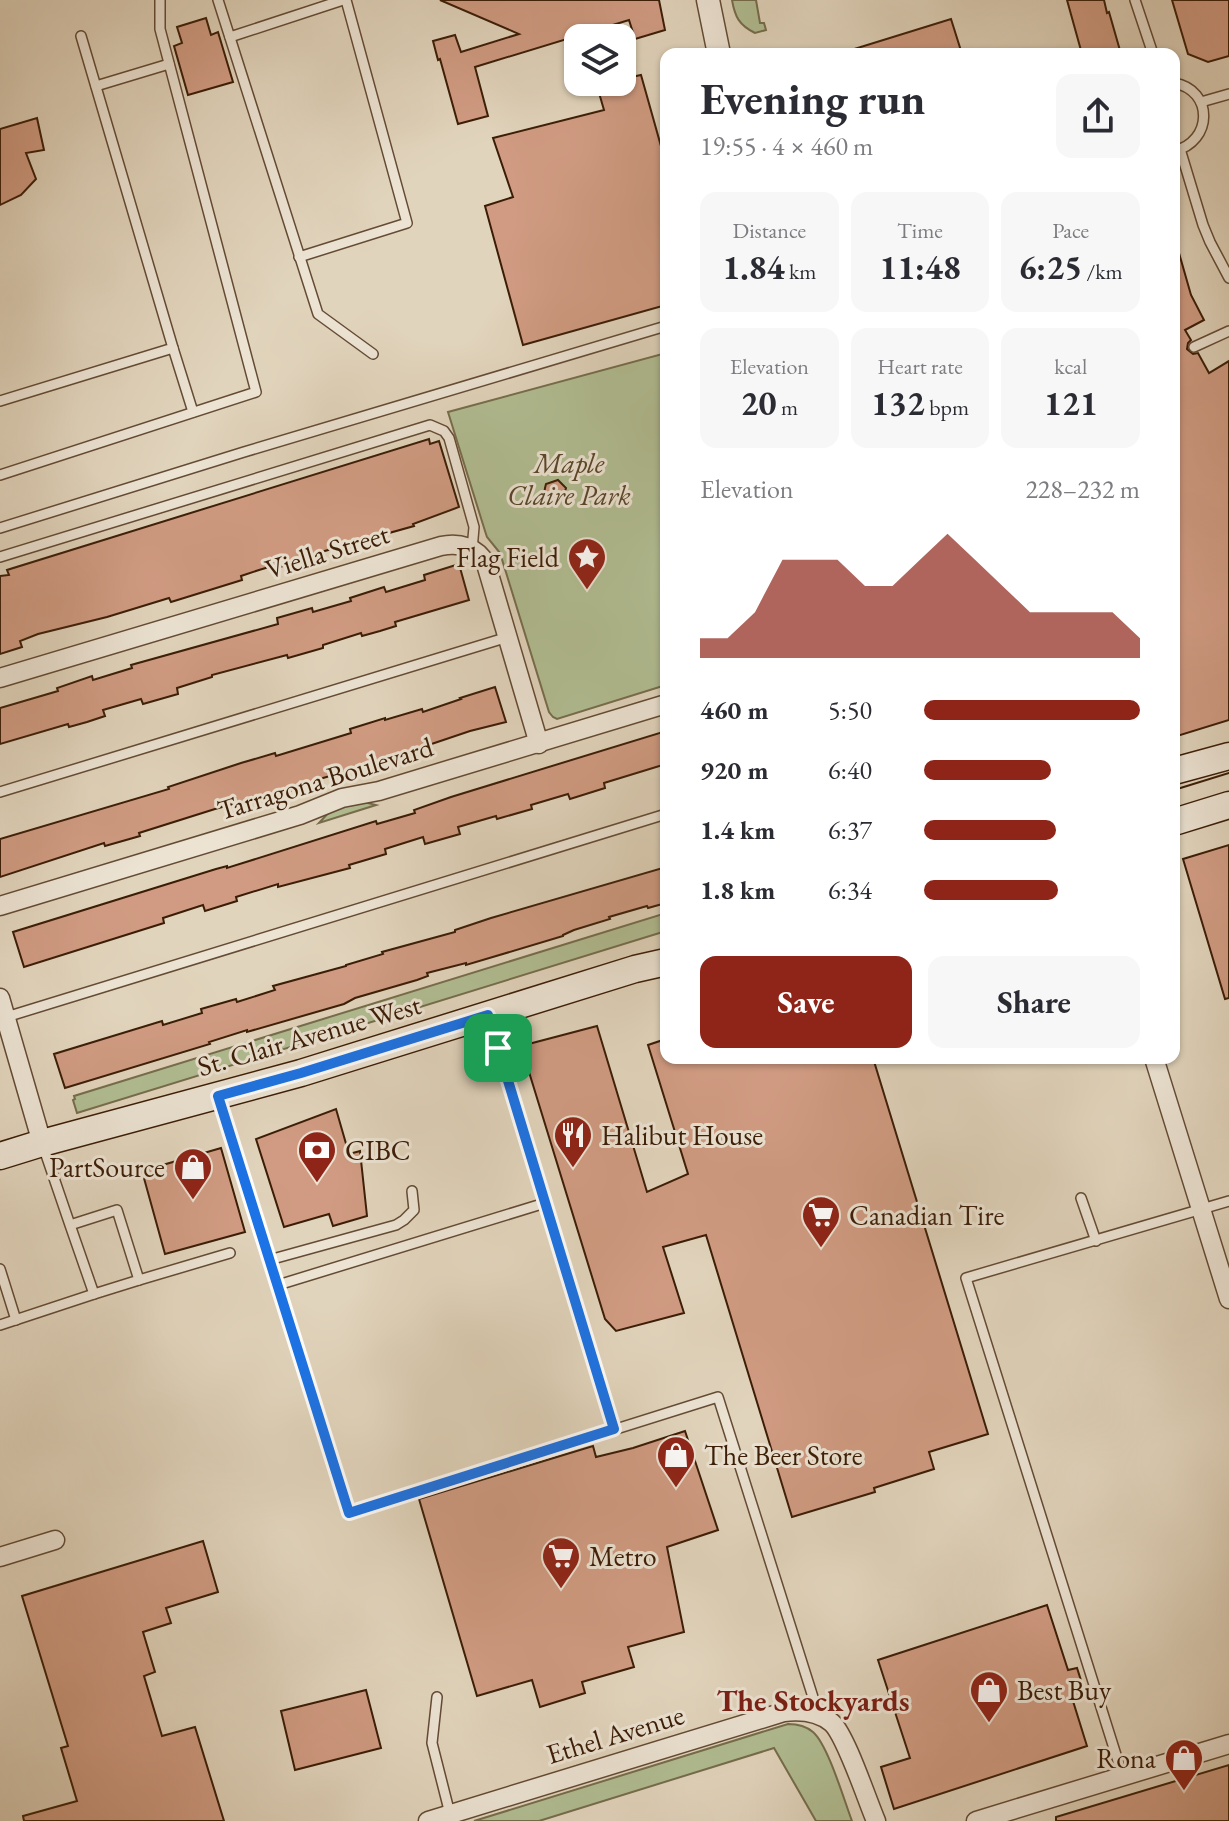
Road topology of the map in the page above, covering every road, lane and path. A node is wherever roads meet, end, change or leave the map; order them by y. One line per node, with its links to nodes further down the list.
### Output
1 (160, 0): 10 (lane)
2 (218, 0): 7 (lane)
3 (344, 0): 7 (lane); 17 (lane)
4 (708, 0): 8 (street)
5 (1135, 0): 9 (lane)
6 (81, 36): 12 (lane)
7 (230, 37): 17 (lane)
8 (718, 48)
9 (1151, 48)
10 (169, 64): 12 (lane); 25 (lane)
11 (1180, 84): 14 (lane)
12 (96, 86): 22 (lane)
13 (1229, 94): 14 (lane)
14 (1201, 102): 15 (lane)
15 (1180, 149)
16 (1180, 159): 18 (lane)
17 (299, 257): 23 (lane)
18 (1229, 278)
19 (660, 328): 27 (lane)
20 (1229, 331): 21 (lane)
21 (1194, 347)
22 (173, 348): 24 (lane); 25 (lane)
23 (373, 354)
24 (0, 401)
25 (193, 412): 26 (lane)
26 (0, 475)
27 (0, 528)
28 (472, 550): 29 (lane); 30 (street); 31 (street, Viella Street)
29 (0, 557)
30 (508, 637): 33 (street); 36 (lane)
31 (0, 678)
32 (660, 706): 33 (street, Tarragona Boulevard)
33 (539, 744): 40 (street, Tarragona Boulevard)
34 (1229, 756): 35 (main road)
35 (1180, 769)
36 (0, 792)
37 (1229, 805): 39 (main road)
38 (660, 816): 44 (lane)
39 (1180, 820)
40 (0, 906)
41 (660, 961): 43 (main road, St. Clair Avenue West)
42 (0, 998): 44 (street)
43 (488, 1015): 46 (main road, St. Clair Avenue West); 52 (lane)
44 (3, 1018): 47 (street)
45 (1156, 1064): 53 (street)
46 (218, 1096): 47 (main road, St. Clair Avenue West); 57 (lane)
47 (42, 1143): 48 (main road, St. Clair Avenue West); 54 (lane)
48 (0, 1156)
49 (412, 1191): 57 (lane)
50 (1081, 1198): 55 (lane)
51 (1229, 1201): 53 (lane)
52 (545, 1203): 60 (lane); 65 (lane)
53 (1200, 1210): 55 (lane); 62 (street)
54 (70, 1225): 59 (lane); 61 (lane)
55 (1096, 1241): 71 (lane)
56 (230, 1253): 59 (lane)
57 (269, 1260): 60 (lane)
58 (0, 1269): 63 (lane)
59 (139, 1280): 61 (lane)
60 (278, 1285): 65 (lane)
61 (94, 1294): 63 (lane)
62 (1229, 1299)
63 (16, 1320): 64 (lane)
64 (0, 1325)
65 (614, 1429): 69 (lane)
66 (55, 1540): 67 (street)
67 (0, 1557)
68 (437, 1697): 72 (lane)
69 (819, 1716): 72 (street, Ethel Avenue); 74 (street)
70 (1229, 1744): 71 (street)
71 (1124, 1777): 75 (street)
72 (450, 1814): 73 (street, Ethel Avenue)
73 (428, 1821)
74 (876, 1821)
75 (976, 1821)

